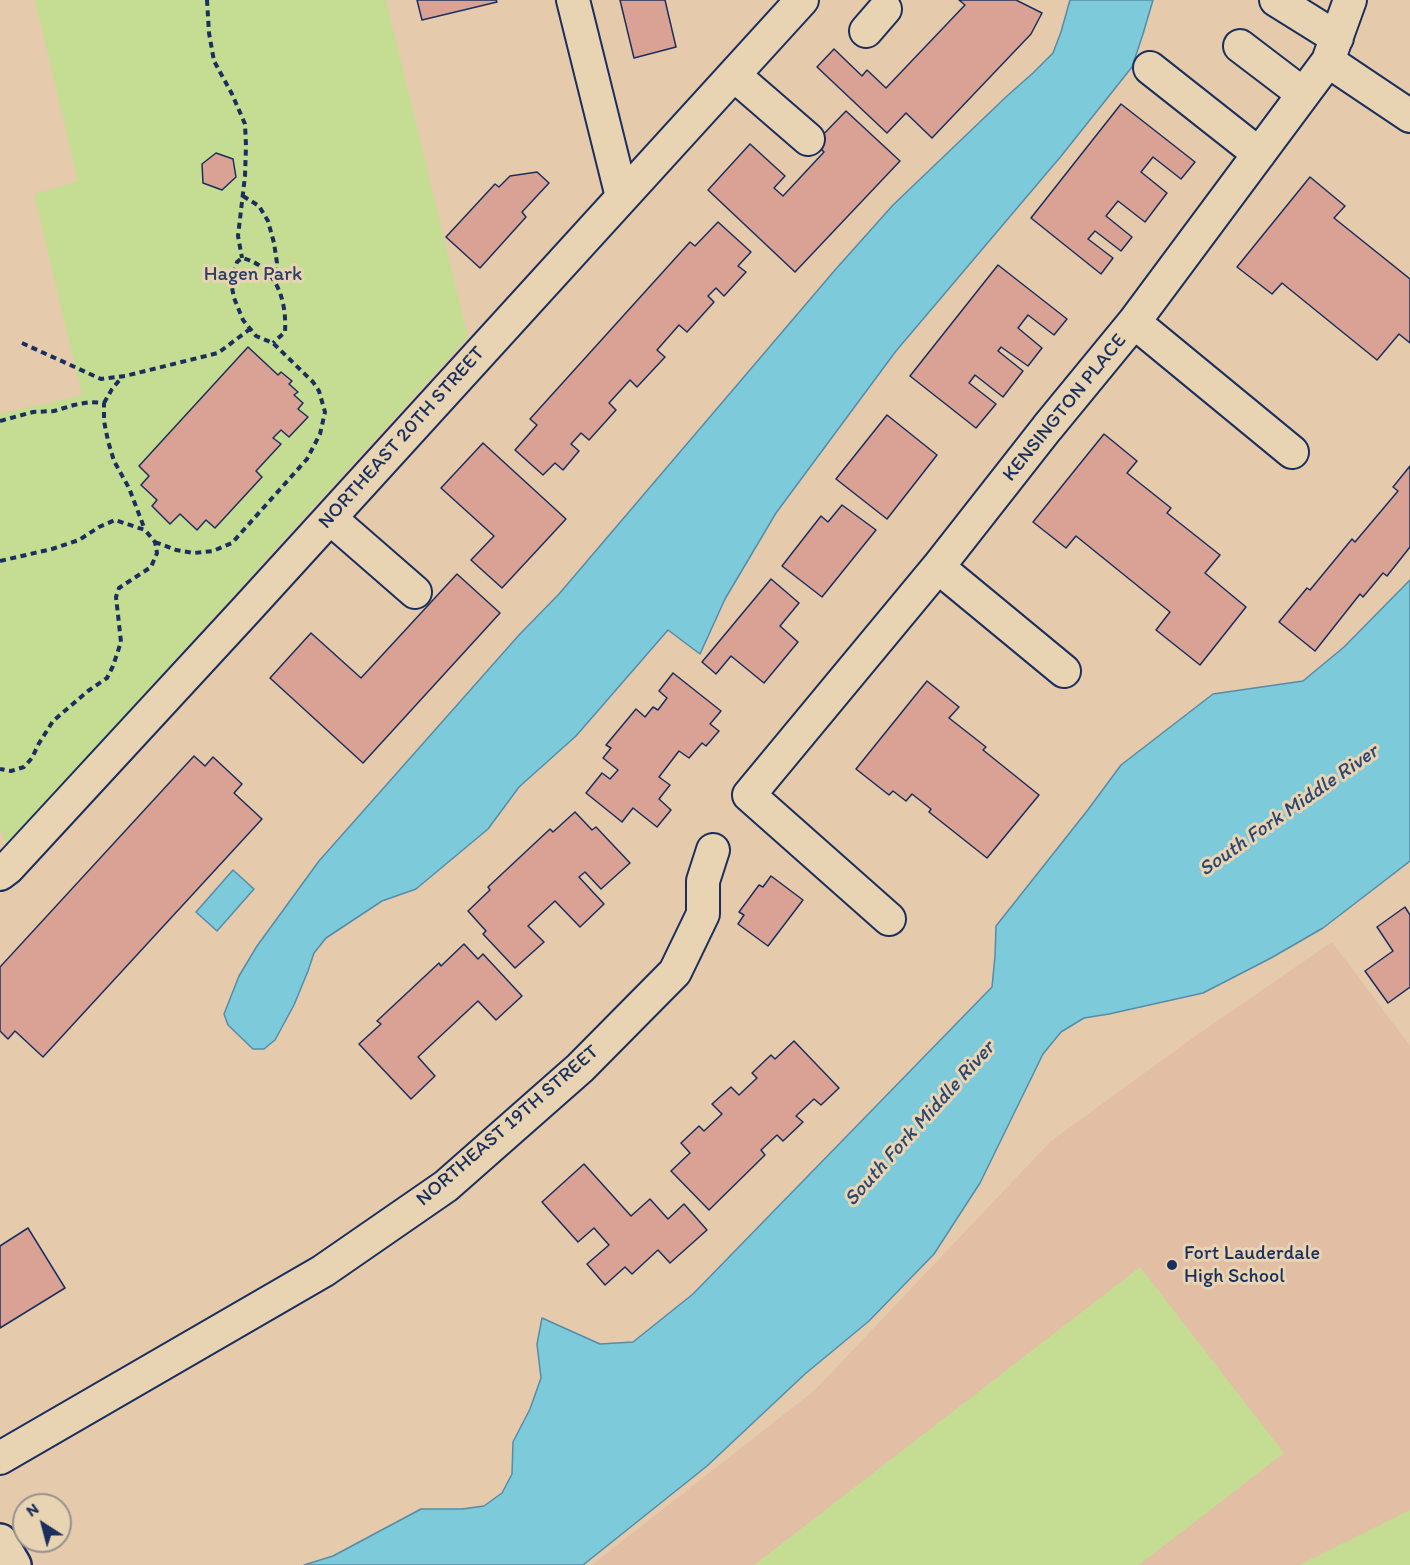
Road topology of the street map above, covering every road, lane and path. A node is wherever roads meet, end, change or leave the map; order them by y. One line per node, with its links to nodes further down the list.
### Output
1 (207, 0): 14 (path)
2 (573, 0): 15 (street)
3 (802, 0): 9 (street, NORTHEAST 20TH STREET)
4 (1276, 0): 7 (street)
5 (1350, 0): 7 (street, KENSINGTON PLACE)
6 (1240, 46): 10 (street)
7 (1332, 49): 10 (street, KENSINGTON PLACE); 11 (street)
8 (1150, 68): 13 (street)
9 (734, 75): 12 (street); 15 (street, NORTHEAST 20TH STREET)
10 (1303, 94): 13 (street, KENSINGTON PLACE)
11 (1410, 116)
12 (808, 139)
13 (1259, 154): 18 (street, KENSINGTON PLACE)
14 (243, 196): 16 (path); 17 (path)
15 (622, 197): 26 (street, NORTHEAST 20TH STREET)
16 (242, 258): 17 (path); 19 (path)
17 (273, 279): 20 (path)
18 (1134, 322): 25 (street); 30 (street, KENSINGTON PLACE)
19 (250, 329): 20 (path); 22 (path)
20 (273, 343): 28 (path)
21 (22, 344): 22 (path)
22 (122, 376): 23 (path)
23 (104, 404): 24 (path); 27 (path)
24 (0, 421)
25 (1292, 452)
26 (330, 518): 31 (street); 35 (street, NORTHEAST 20TH STREET)
27 (145, 530): 28 (path); 29 (path)
28 (155, 542): 33 (path)
29 (0, 561)
30 (938, 567): 32 (street); 36 (street, KENSINGTON PLACE)
31 (415, 592)
32 (1064, 671)
33 (0, 769)
34 (713, 850): 37 (street, NORTHEAST 19TH STREET)
35 (0, 874)
36 (889, 919)
37 (0, 1458)
38 (0, 1541): 39 (main road)
39 (14, 1565)

